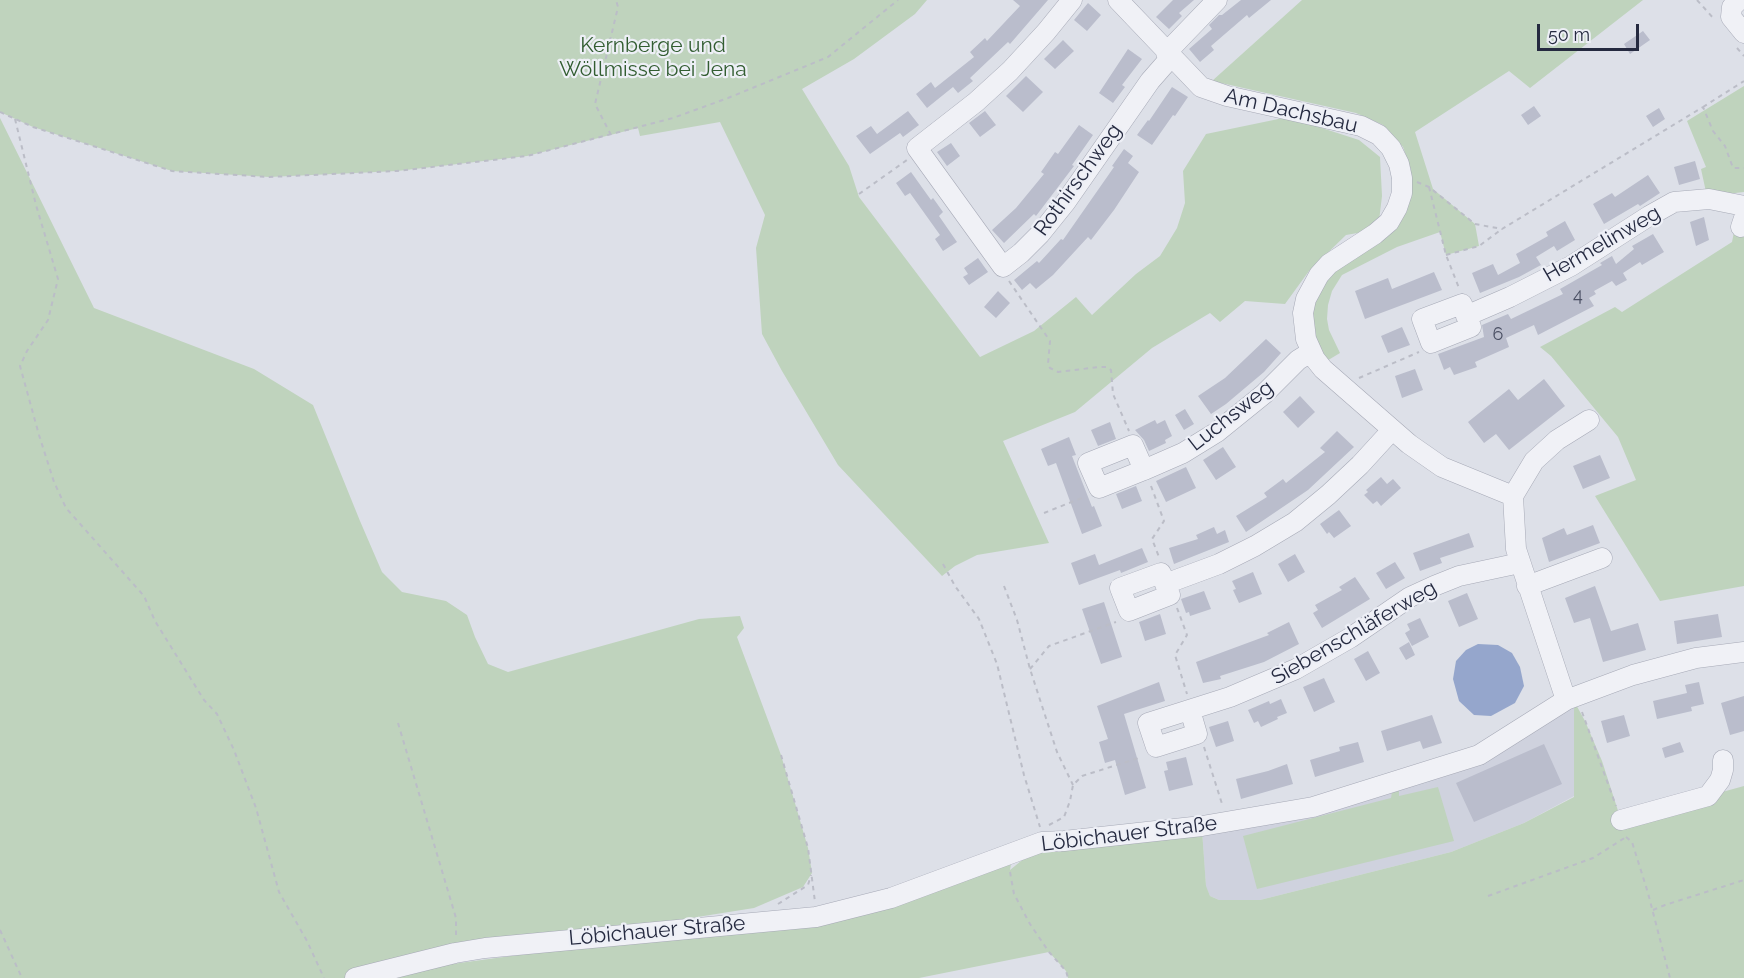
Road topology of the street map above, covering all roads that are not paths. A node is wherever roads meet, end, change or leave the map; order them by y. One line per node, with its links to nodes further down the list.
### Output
1 (1072, 0): 6 (street, Rothirschweg)
2 (1118, 0): 6 (street, Am Dachsbau)
3 (1217, 0): 6 (street, Rothirschweg)
4 (1735, 9): 5 (street)
5 (1744, 33)
6 (1168, 55): 9 (street, Am Dachsbau)
7 (1744, 206): 8 (street, Hermelinweg)
8 (1431, 343)
9 (1311, 352): 11 (street, Am Dachsbau); 12 (street, Luchsweg)
10 (1589, 420): 13 (street)
11 (1392, 430): 13 (street, Am Dachsbau); 17 (street)
12 (1144, 470): 12 (street, Luchsweg)
13 (1513, 495): 15 (street)
14 (1602, 558): 16 (street)
15 (1520, 563): 16 (street); 20 (street, Siebenschläferweg)
16 (1527, 586): 19 (street)
17 (1129, 611)
18 (1744, 652): 19 (street, Löbichauer Straße)
19 (1571, 698): 23 (street, Löbichauer Straße)
20 (1191, 710): 20 (street, Siebenschläferweg)
21 (1723, 760): 22 (street)
22 (1624, 829)
23 (355, 978)

